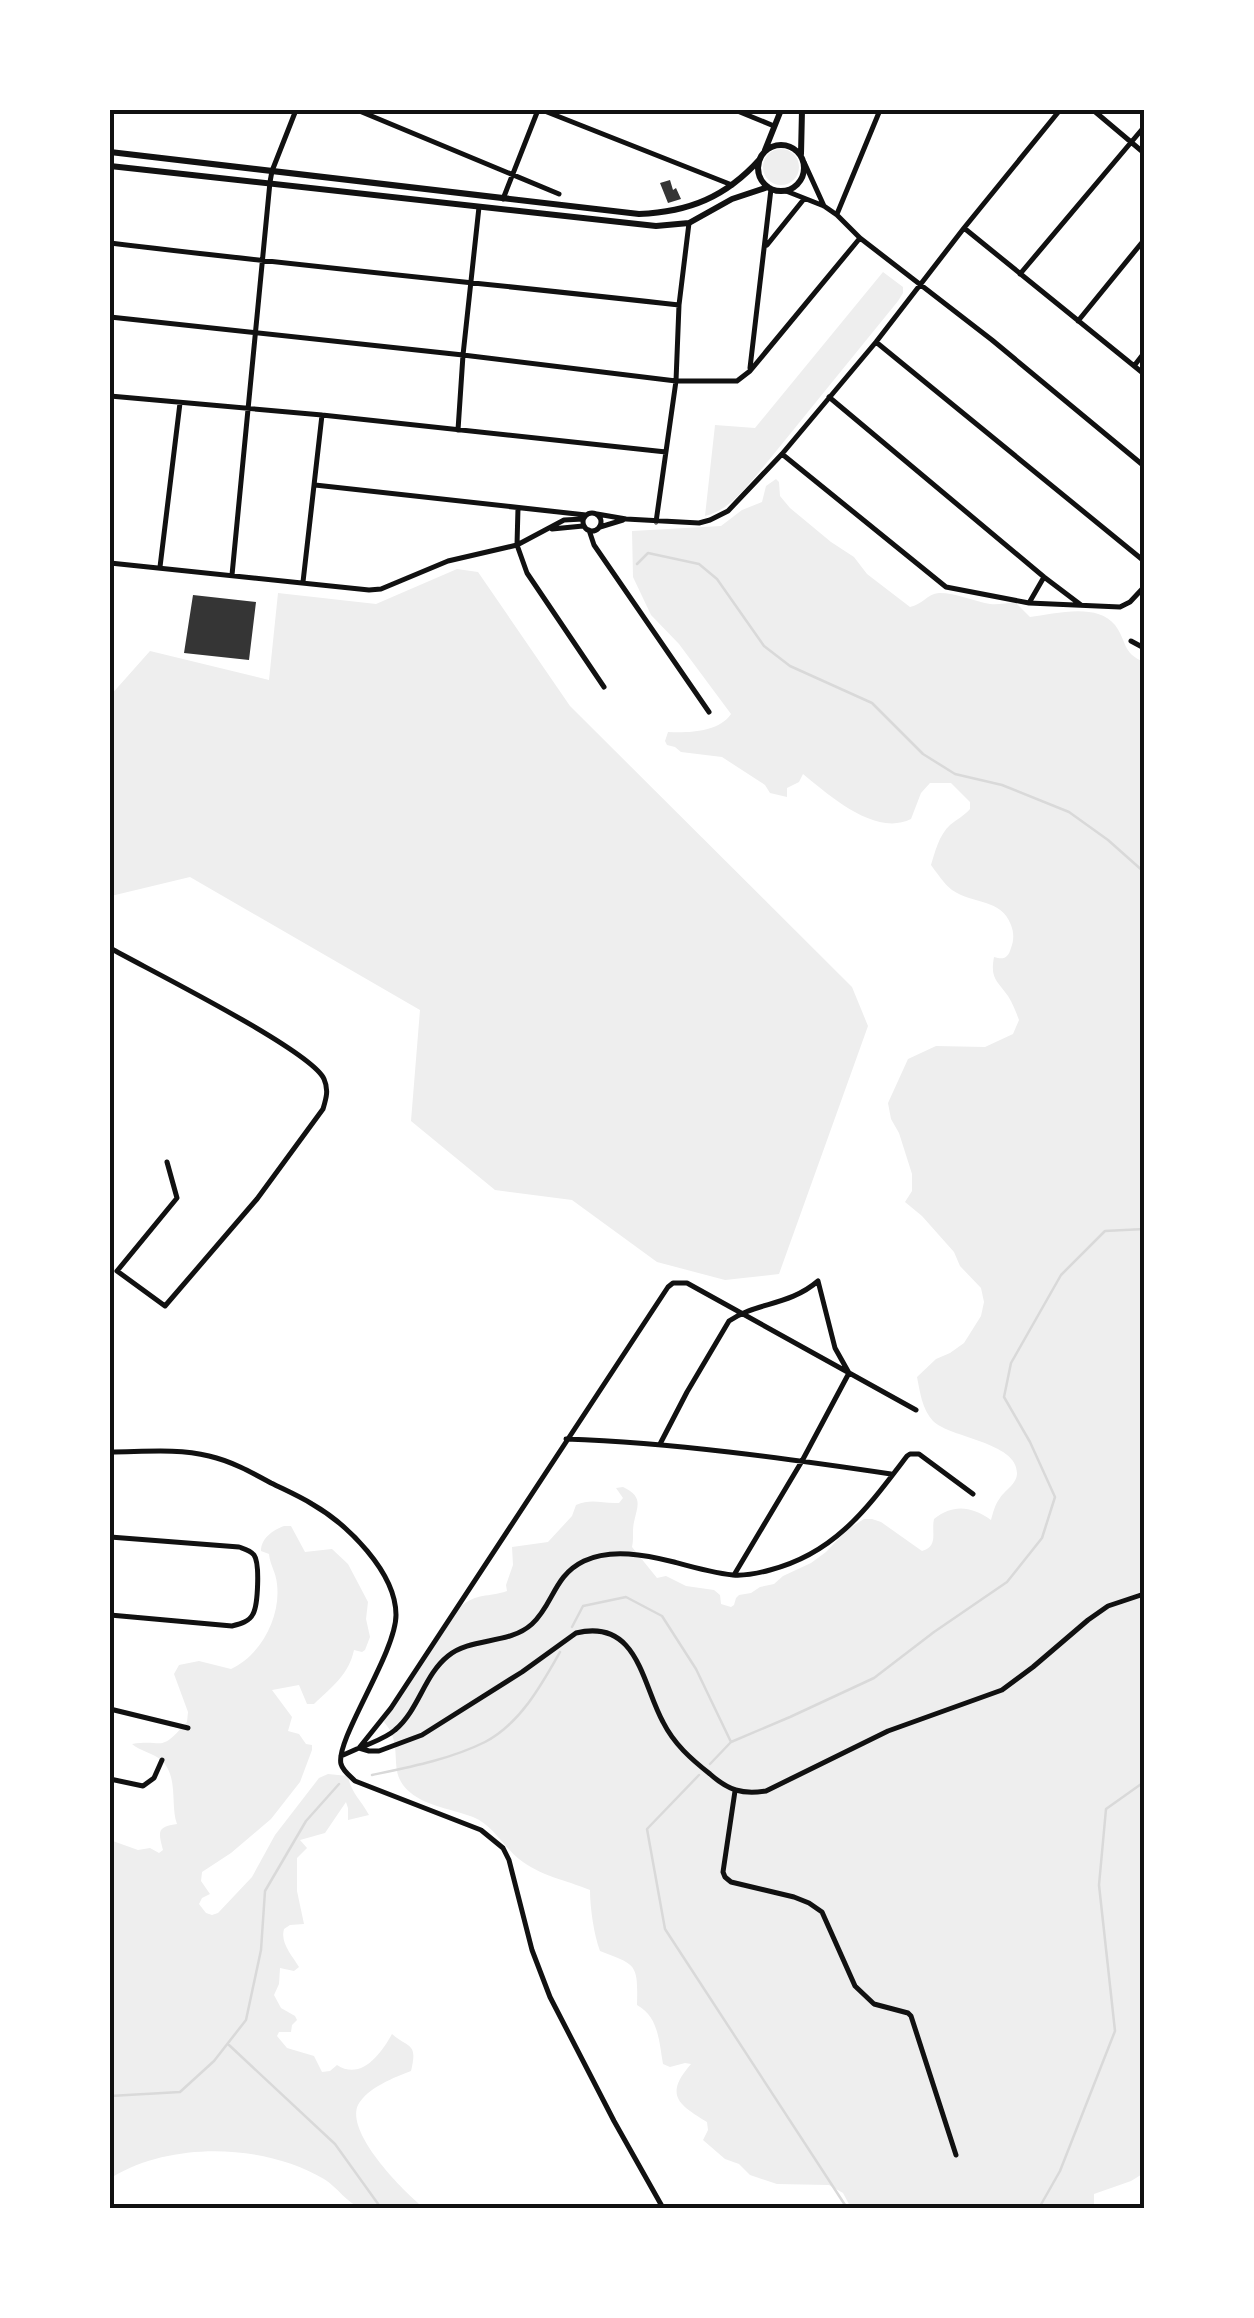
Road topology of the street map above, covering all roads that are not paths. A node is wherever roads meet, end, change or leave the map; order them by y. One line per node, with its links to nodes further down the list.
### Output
1 (296, 110): 18 (street)
2 (356, 110): 19 (street)
3 (540, 110): 19 (street); 21 (street)
4 (735, 110): 10 (street)
5 (781, 110): 10 (street)
6 (802, 110): 16 (street)
7 (880, 110): 29 (street)
8 (1060, 110): 31 (street)
9 (1094, 110): 12 (street)
10 (775, 126): 15 (street)
11 (1144, 127): 12 (street)
12 (1132, 142): 14 (street); 37 (street)
13 (110, 152): 18 (street)
14 (1144, 152)
15 (762, 156): 16 (street); 21 (street); 22 (street)
16 (802, 158): 23 (street); 27 (street)
17 (110, 166): 20 (street)
18 (272, 171): 20 (street); 25 (street)
19 (513, 176): 24 (street); 25 (street)
20 (270, 182): 28 (street); 36 (street)
21 (732, 185): 25 (street)
22 (770, 188): 23 (street); 30 (street); 35 (street)
23 (786, 191): 26 (street)
24 (558, 194)
25 (503, 199)
26 (804, 199): 27 (street); 35 (street)
27 (824, 206): 29 (street)
28 (479, 207): 30 (street); 38 (street)
29 (837, 215): 32 (street)
30 (689, 222): 40 (street)
31 (964, 228): 37 (street); 39 (street)
32 (860, 238): 39 (street); 48 (street)
33 (1144, 240): 42 (street)
34 (110, 243): 36 (street)
35 (766, 248): 48 (street)
36 (263, 262): 38 (street); 43 (street)
37 (1020, 275): 42 (street)
38 (471, 282): 40 (street); 46 (street)
39 (920, 285): 44 (street); 59 (street)
40 (679, 305): 50 (street)
41 (110, 318): 43 (street)
42 (1078, 321): 47 (street)
43 (254, 332): 46 (street); 54 (street)
44 (876, 342): 51 (street); 67 (street)
45 (1144, 353): 47 (street)
46 (464, 355): 50 (street); 56 (street)
47 (1134, 366): 49 (street)
48 (750, 371): 50 (street)
49 (1144, 374)
50 (676, 382): 57 (street)
51 (829, 397): 58 (street); 71 (street)
52 (110, 398): 53 (street)
53 (180, 403): 54 (street); 69 (street)
54 (248, 409): 55 (street); 70 (street)
55 (322, 415): 56 (street); 60 (street)
56 (458, 430): 57 (street)
57 (666, 452): 64 (street)
58 (782, 454): 64 (street); 74 (street)
59 (1144, 466)
60 (315, 486): 61 (street); 72 (street)
61 (518, 508): 65 (street); 66 (street)
62 (597, 514): 63 (street); 65 (street); 65 (street)
63 (626, 519): 64 (street); 65 (street)
64 (656, 522)
65 (589, 524): 66 (street); 79 (street)
66 (517, 544): 72 (street); 78 (street)
67 (1144, 561)
68 (110, 562): 69 (street)
69 (160, 567): 70 (street)
70 (232, 576): 72 (street)
71 (1044, 577): 74 (street); 75 (street)
72 (302, 582)
73 (1144, 587): 75 (street)
74 (1029, 604): 75 (street)
75 (1084, 606)
76 (1131, 641): 77 (street)
77 (1144, 648)
78 (604, 687)
79 (709, 712)
80 (110, 948): 81 (street)
81 (167, 1162)
82 (742, 1314): 83 (street); 83 (street); 85 (street); 86 (street)
83 (849, 1373): 84 (street); 88 (street)
84 (916, 1410)
85 (566, 1439): 86 (street); 97 (street)
86 (660, 1444): 88 (street)
87 (110, 1452): 98 (street)
88 (802, 1460): 89 (street); 92 (street)
89 (892, 1474): 90 (street); 92 (street)
90 (973, 1494)
91 (110, 1536): 94 (street)
92 (734, 1575): 97 (street)
93 (1144, 1594): 101 (street)
94 (110, 1616)
95 (110, 1709): 96 (street)
96 (188, 1728)
97 (359, 1748): 98 (street); 101 (street)
98 (341, 1756): 103 (street)
99 (162, 1760): 100 (street)
100 (110, 1779)
101 (735, 1791): 102 (street)
102 (956, 2155)
103 (663, 2208)

